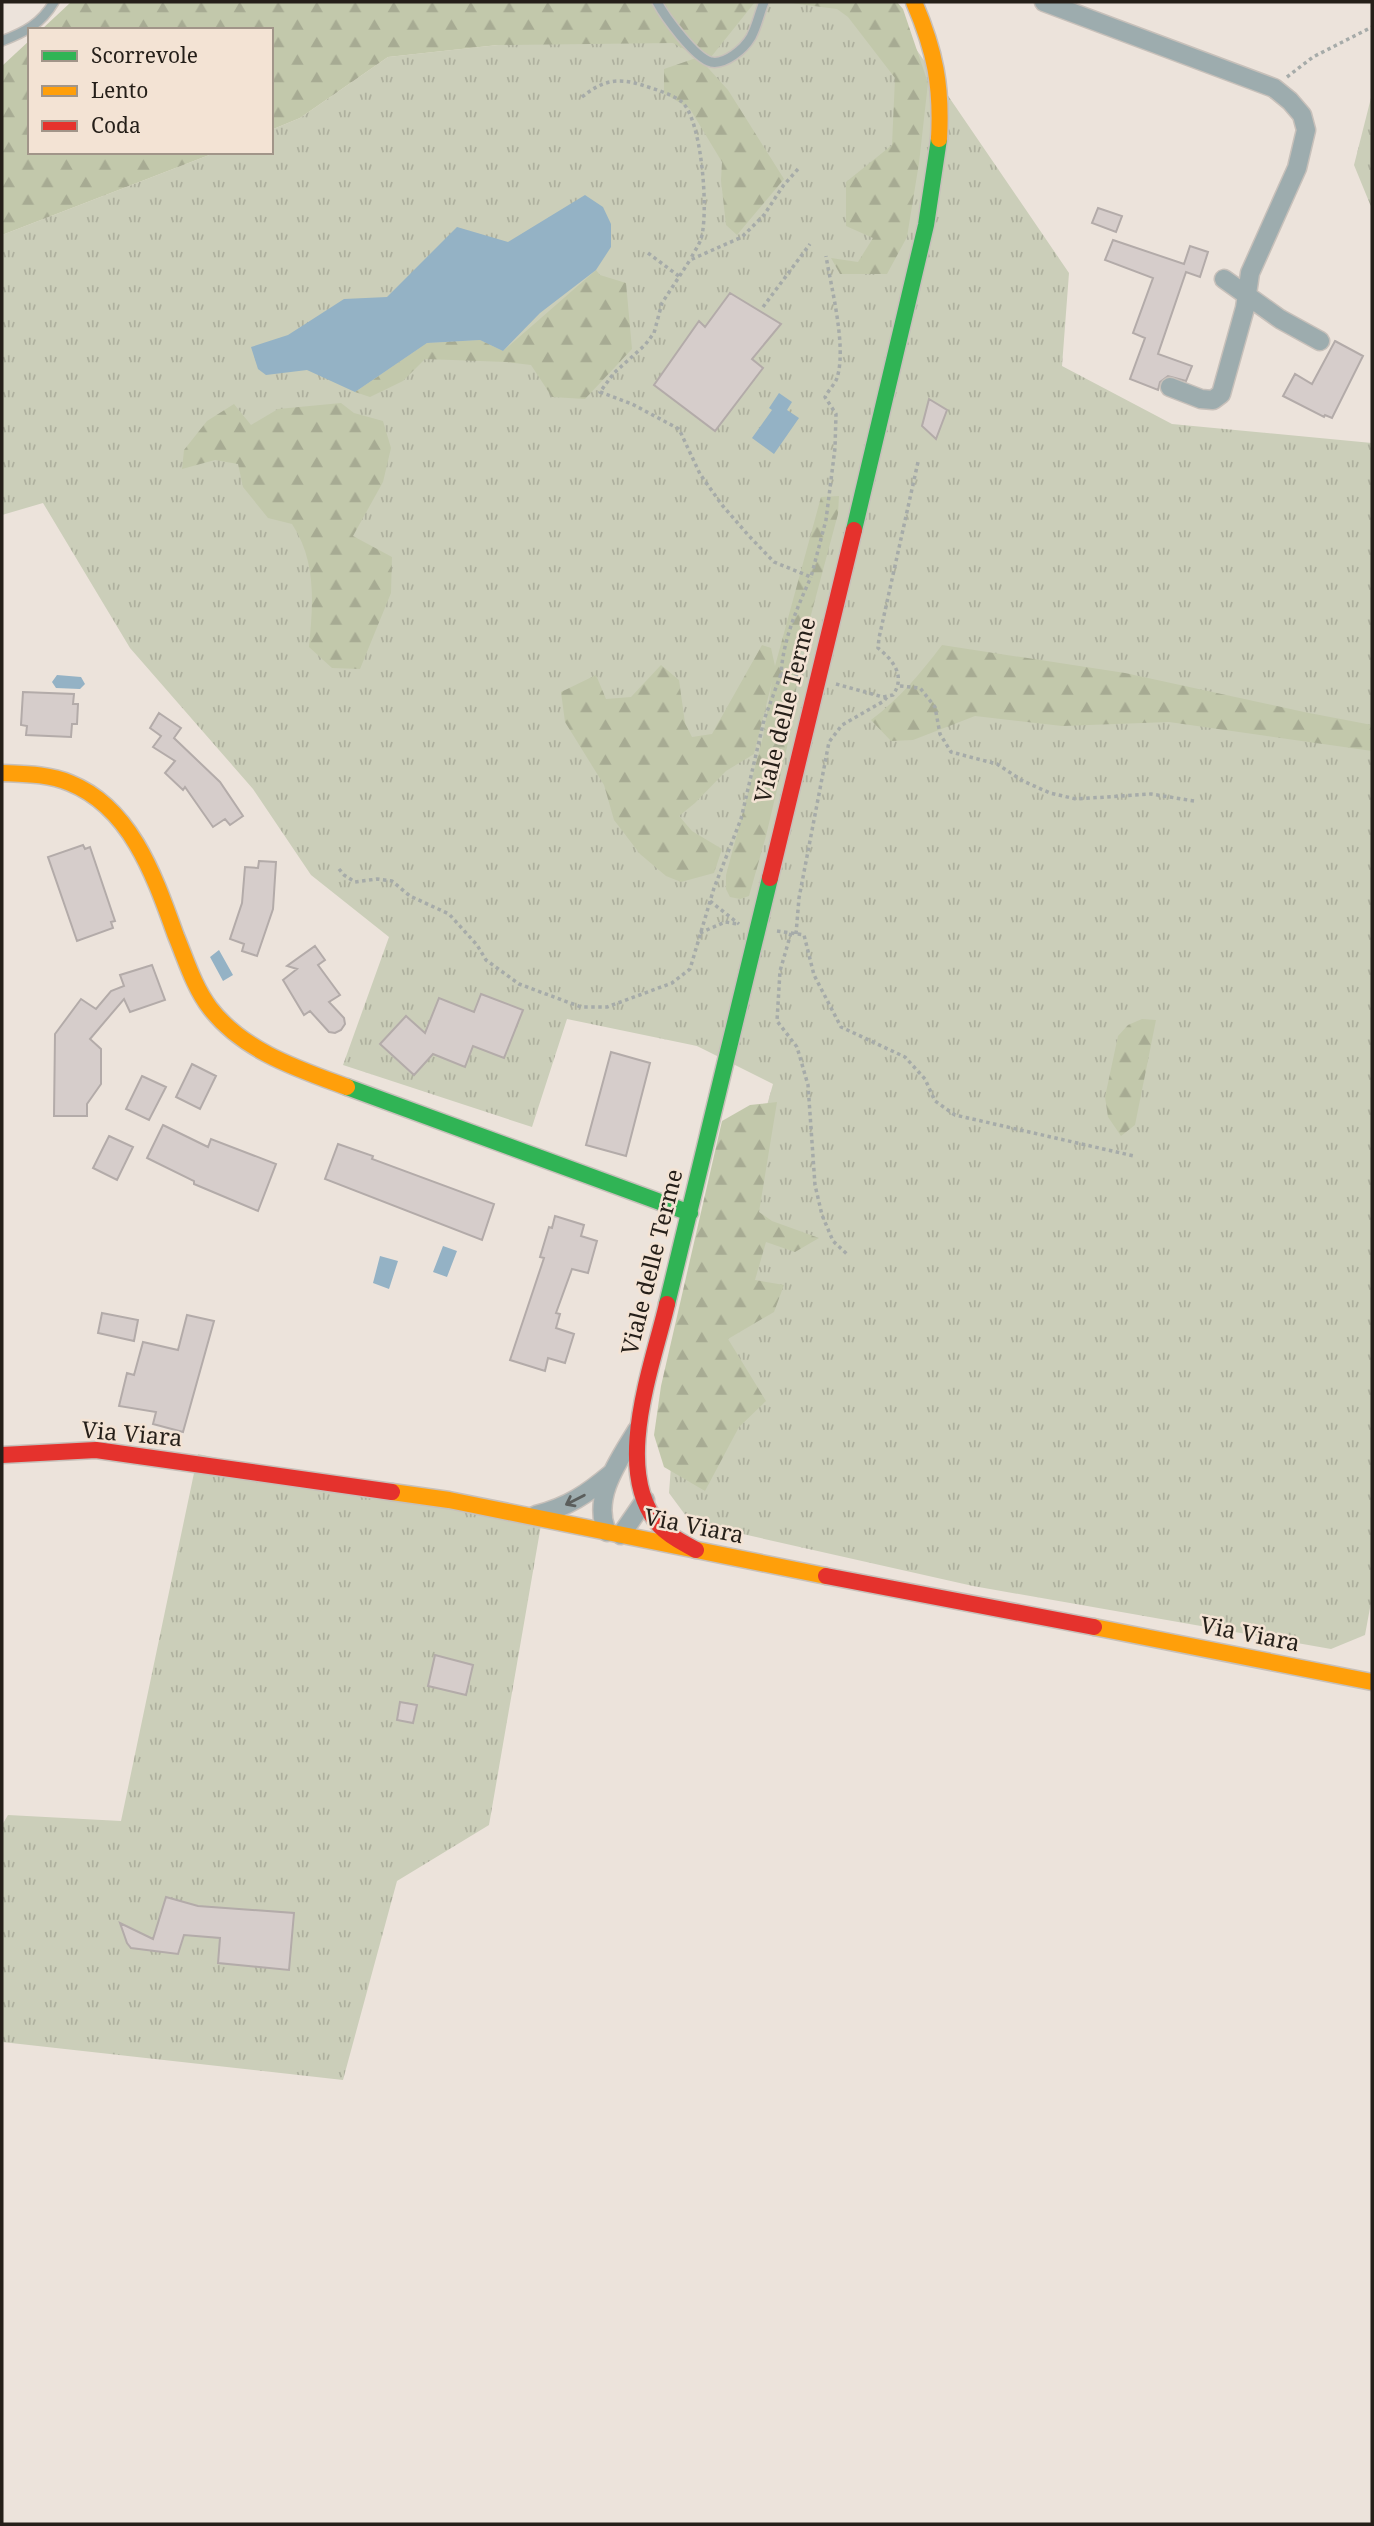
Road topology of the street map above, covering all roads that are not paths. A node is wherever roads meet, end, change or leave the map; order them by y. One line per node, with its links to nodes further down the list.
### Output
1 (54, 2): 6 (lane)
2 (657, 2): 3 (lane)
3 (764, 2)
4 (914, 2): 14 (street, Viale delle Terme)
5 (1044, 2): 10 (street)
6 (30, 28)
7 (28, 29): 8 (lane)
8 (2, 41)
9 (1224, 279): 10 (street)
10 (1247, 295): 11 (street); 12 (street)
11 (1320, 341)
12 (1170, 387)
13 (2, 773): 14 (street)
14 (690, 1213): 15 (street, Viale delle Terme)
15 (637, 1430): 17 (street, Viale delle Terme); 18 (street, Viale delle Terme)
16 (2, 1455): 19 (street, Via Viara)
17 (612, 1473): 19 (street, Viale delle Terme, one-way to 19); 20 (street, Viale delle Terme)
18 (645, 1500): 20 (street); 21 (street, Viale delle Terme)
19 (531, 1516): 20 (street, Via Viara)
20 (614, 1533): 21 (street, Via Viara)
21 (696, 1550): 22 (street, Via Viara)
22 (1372, 1682)

